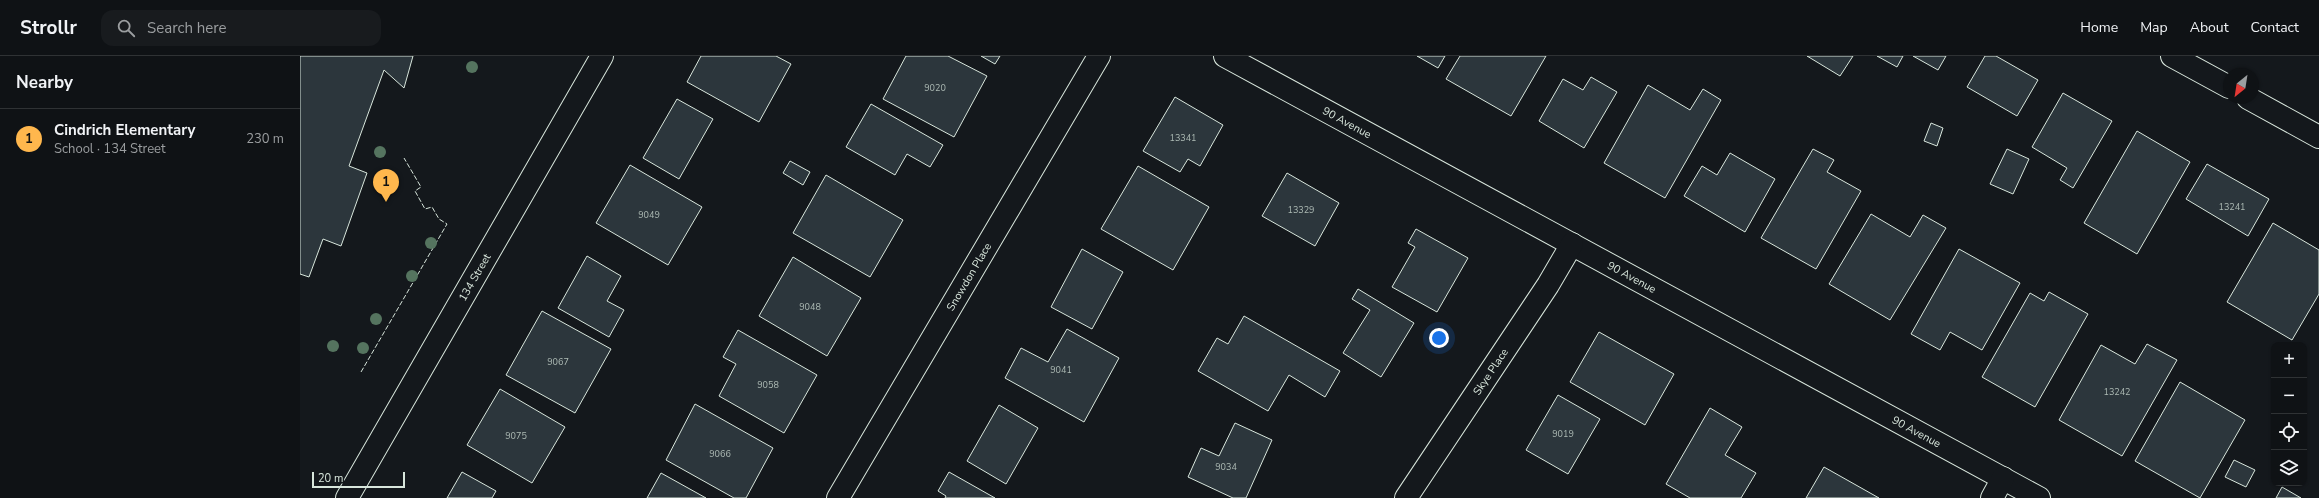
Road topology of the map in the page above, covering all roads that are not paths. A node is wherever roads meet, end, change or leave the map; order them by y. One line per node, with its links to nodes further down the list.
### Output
1 (602, 56): 10 (street, 134 Street)
2 (1099, 56): 11 (street, Snowdon Place)
3 (1225, 56): 8 (street, 90 Avenue)
4 (2172, 56): 5 (street)
5 (2223, 84)
6 (2259, 104): 7 (street)
7 (2319, 137)
8 (1572, 244): 9 (street, 90 Avenue); 12 (street, Skye Place)
9 (2004, 478): 13 (street); 14 (street, 90 Avenue)
10 (347, 498)
11 (838, 498)
12 (1406, 498)
13 (1992, 498)
14 (2039, 498)

